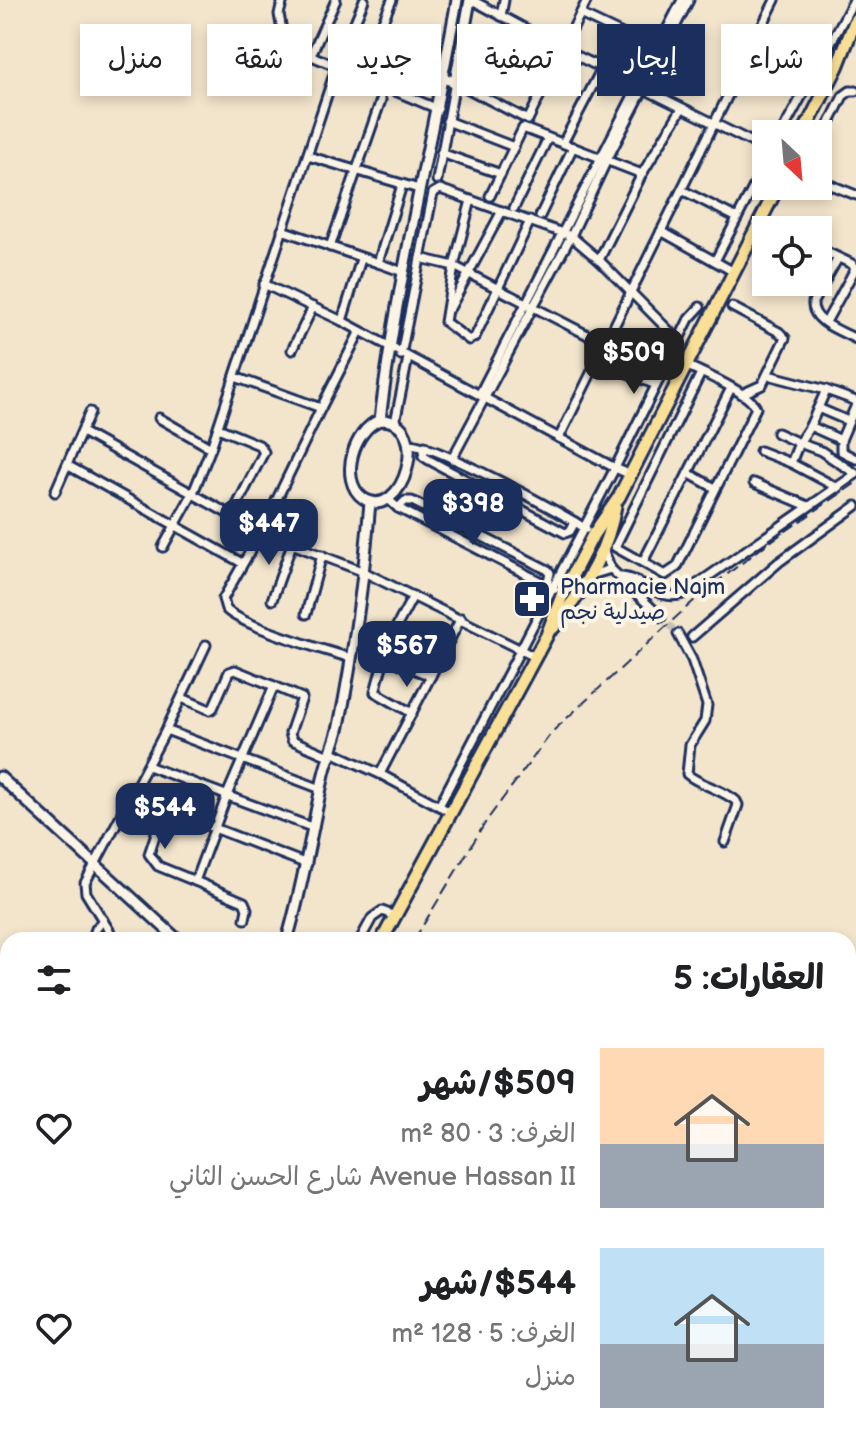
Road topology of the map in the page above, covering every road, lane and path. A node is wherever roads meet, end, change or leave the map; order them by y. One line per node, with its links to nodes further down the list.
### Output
1 (283, 0): 16 (street)
2 (336, 0): 27 (street)
3 (364, 0): 17 (street)
4 (392, 0): 18 (street)
5 (457, 0): 28 (street)
6 (471, 0): 14 (street); 30 (street)
7 (504, 0): 14 (street)
8 (587, 0): 13 (street)
9 (682, 0): 22 (street)
10 (689, 0): 23 (street)
11 (775, 0): 24 (street)
12 (854, 0): 26 (street)
13 (580, 14): 20 (street); 21 (street)
14 (501, 16): 19 (street)
15 (856, 19): 25 (main road)
16 (281, 24)
17 (354, 24)
18 (382, 24)
19 (516, 24)
20 (575, 24)
21 (601, 24)
22 (670, 24)
23 (676, 24)
24 (763, 24)
25 (853, 35): 44 (main road)
26 (832, 39)
27 (312, 53)
28 (443, 78): 30 (street); 42 (street)
29 (597, 78): 50 (street)
30 (455, 82): 46 (street)
31 (856, 91): 45 (street)
32 (328, 93): 54 (street)
33 (408, 96): 42 (street)
34 (482, 96): 35 (street)
35 (540, 96)
36 (636, 96): 55 (street)
37 (659, 96): 41 (street)
38 (728, 96): 47 (street)
39 (801, 96): 43 (street)
40 (381, 100): 56 (street)
41 (682, 108): 47 (street); 58 (street)
42 (438, 109): 62 (street)
43 (788, 120)
44 (810, 120)
45 (831, 120)
46 (447, 121): 51 (street); 53 (street)
47 (714, 124): 49 (street); 63 (street)
48 (548, 138): 50 (street); 51 (street); 69 (street)
49 (752, 142)
50 (563, 143): 52 (street)
51 (514, 147): 57 (street)
52 (573, 147): 55 (street); 71 (street)
53 (441, 153): 57 (street); 59 (street)
54 (308, 156): 56 (street); 74 (street)
55 (603, 159): 58 (street); 76 (street)
56 (357, 170): 60 (street); 77 (street)
57 (501, 174): 66 (street)
58 (642, 174): 82 (street)
59 (437, 180)
60 (402, 185): 62 (street); 84 (street)
61 (832, 186): 65 (street)
62 (419, 189): 86 (street)
63 (682, 190): 72 (street); 75 (street)
64 (752, 190): 72 (street)
65 (856, 195)
66 (490, 196)
67 (471, 200): 70 (street); 79 (street); 85 (street)
68 (771, 200): 87 (main road)
69 (514, 208)
70 (502, 211): 73 (street); 88 (street)
71 (540, 216)
72 (737, 218): 83 (street)
73 (530, 221): 76 (street); 90 (street)
74 (282, 230): 77 (street); 89 (street)
75 (661, 231): 83 (street); 91 (street)
76 (567, 234): 82 (street); 92 (street)
77 (330, 247): 81 (street)
78 (832, 255): 80 (street)
79 (420, 258): 85 (street); 105 (street)
80 (838, 258): 98 (street); 98 (street)
81 (361, 259): 84 (street); 97 (street)
82 (599, 260): 91 (street)
83 (715, 261): 87 (street)
84 (378, 263): 86 (street)
85 (454, 266): 88 (street); 96 (street)
86 (403, 272): 103 (street)
87 (734, 272): 107 (main road)
88 (470, 274): 90 (street); 96 (street)
89 (264, 284): 93 (street); 110 (street)
90 (499, 290): 92 (street); 96 (street)
91 (631, 290): 101 (street); 102 (street)
92 (529, 306): 102 (street); 115 (street)
93 (313, 307): 97 (street); 104 (street)
94 (700, 307): 101 (street)
95 (732, 307): 109 (street)
96 (446, 314)
97 (342, 321): 99 (street)
98 (826, 322): 100 (street)
99 (360, 331): 103 (street); 117 (street)
100 (856, 339)
101 (678, 340): 111 (street)
102 (605, 344): 106 (street)
103 (389, 348): 105 (street); 121 (street)
104 (292, 350)
105 (404, 356): 115 (street); 123 (street)
106 (597, 360): 111 (street); 130 (street)
107 (686, 365): 108 (street); 144 (main road)
108 (701, 373): 112 (street); 169 (street)
109 (768, 375): 113 (street); 114 (street)
110 (235, 377): 117 (street); 125 (street)
111 (656, 385): 141 (street)
112 (731, 388): 114 (street); 142 (street)
113 (826, 390): 116 (street); 118 (street)
114 (742, 394): 147 (street)
115 (482, 397): 130 (street); 137 (street)
116 (856, 403): 122 (street)
117 (321, 408): 161 (street)
118 (818, 408): 122 (street); 124 (street)
119 (90, 412): 127 (street)
120 (159, 418): 135 (street)
121 (380, 420): 123 (street); 153 (street)
122 (848, 421): 126 (street)
123 (395, 423): 133 (street)
124 (810, 426): 131 (street); 132 (street)
125 (218, 428): 135 (street); 158 (street)
126 (845, 431): 129 (street); 131 (street)
127 (82, 432): 140 (street); 150 (street)
128 (777, 433): 132 (street)
129 (856, 436)
130 (559, 438): 141 (street)
131 (841, 440): 138 (street)
132 (799, 443): 139 (street); 143 (street)
133 (408, 444): 134 (street); 152 (street)
134 (425, 446): 137 (street); 151 (street)
135 (211, 448): 150 (street)
136 (760, 451): 139 (street)
137 (452, 459): 146 (street)
138 (856, 459)
139 (791, 463): 148 (street)
140 (67, 465): 149 (street); 160 (street)
141 (615, 468): 144 (street); 163 (street)
142 (688, 473): 147 (street); 169 (street)
143 (856, 474): 148 (street)
144 (631, 475): 154 (main road)
145 (754, 483): 155 (street)
146 (506, 485): 151 (street); 159 (street)
147 (715, 488): 169 (street)
148 (838, 488): 155 (street)
149 (55, 492)
150 (193, 493): 158 (street); 160 (street)
151 (500, 497): 159 (street)
152 (388, 499): 153 (street); 157 (street)
153 (370, 502): 172 (street)
154 (615, 506): 163 (main road); 167 (main road)
155 (808, 506): 174 (street)
156 (856, 506): 185 (street)
157 (398, 508): 162 (street); 165 (street)
158 (232, 515): 161 (street)
159 (575, 522): 163 (street)
160 (175, 525): 166 (street); 170 (street)
161 (261, 532): 164 (street); 170 (street)
162 (477, 532): 165 (street); 175 (street)
163 (589, 532): 167 (main road); 175 (main road)
164 (292, 544): 168 (street); 177 (street)
165 (471, 544): 175 (street)
166 (163, 547)
167 (603, 549): 171 (street); 173 (main road)
168 (322, 555): 172 (street); 179 (street)
169 (643, 562)
170 (242, 563): 189 (street)
171 (611, 569): 173 (street); 174 (street)
172 (364, 572): 176 (street); 189 (street)
173 (590, 576): 178 (main road)
174 (622, 577): 180 (street)
175 (555, 589): 178 (main road); 184 (main road); 187 (street)
176 (413, 596): 181 (street); 183 (street)
177 (272, 600)
178 (576, 601): 184 (main road)
179 (306, 614)
180 (661, 617)
181 (461, 618): 187 (street); 190 (street)
182 (678, 634): 208 (street)
183 (392, 635)
184 (547, 635): 188 (main road)
185 (692, 637)
186 (206, 645): 192 (street)
187 (523, 650): 188 (street); 203 (street)
188 (535, 657): 205 (main road)
189 (351, 658): 195 (street)
190 (431, 676): 193 (street); 193 (street)
191 (274, 686): 192 (street); 195 (street); 196 (street)
192 (182, 698): 194 (street)
193 (412, 713): 198 (street)
194 (166, 730): 196 (street); 197 (street)
195 (331, 754): 198 (street); 200 (street)
196 (242, 760): 200 (street); 201 (street)
197 (148, 766): 201 (street); 202 (street)
198 (380, 774): 203 (street)
199 (0, 777): 209 (street)
200 (321, 789): 206 (street)
201 (227, 795): 206 (street); 207 (street)
202 (132, 796): 204 (street); 209 (street)
203 (439, 806): 205 (street)
204 (164, 809): 207 (street); 211 (street)
205 (452, 813): 212 (main road)
206 (314, 828): 210 (street)
207 (214, 829): 210 (street); 211 (street)
208 (725, 842)
209 (96, 863): 214 (street); 217 (street)
210 (307, 864): 218 (street)
211 (195, 881): 213 (street)
212 (395, 916): 219 (street); 220 (main road)
213 (245, 919)
214 (103, 920): 215 (street); 216 (street)
215 (95, 932)
216 (110, 932)
217 (169, 932)
218 (289, 932)
219 (365, 932)
220 (386, 932)

